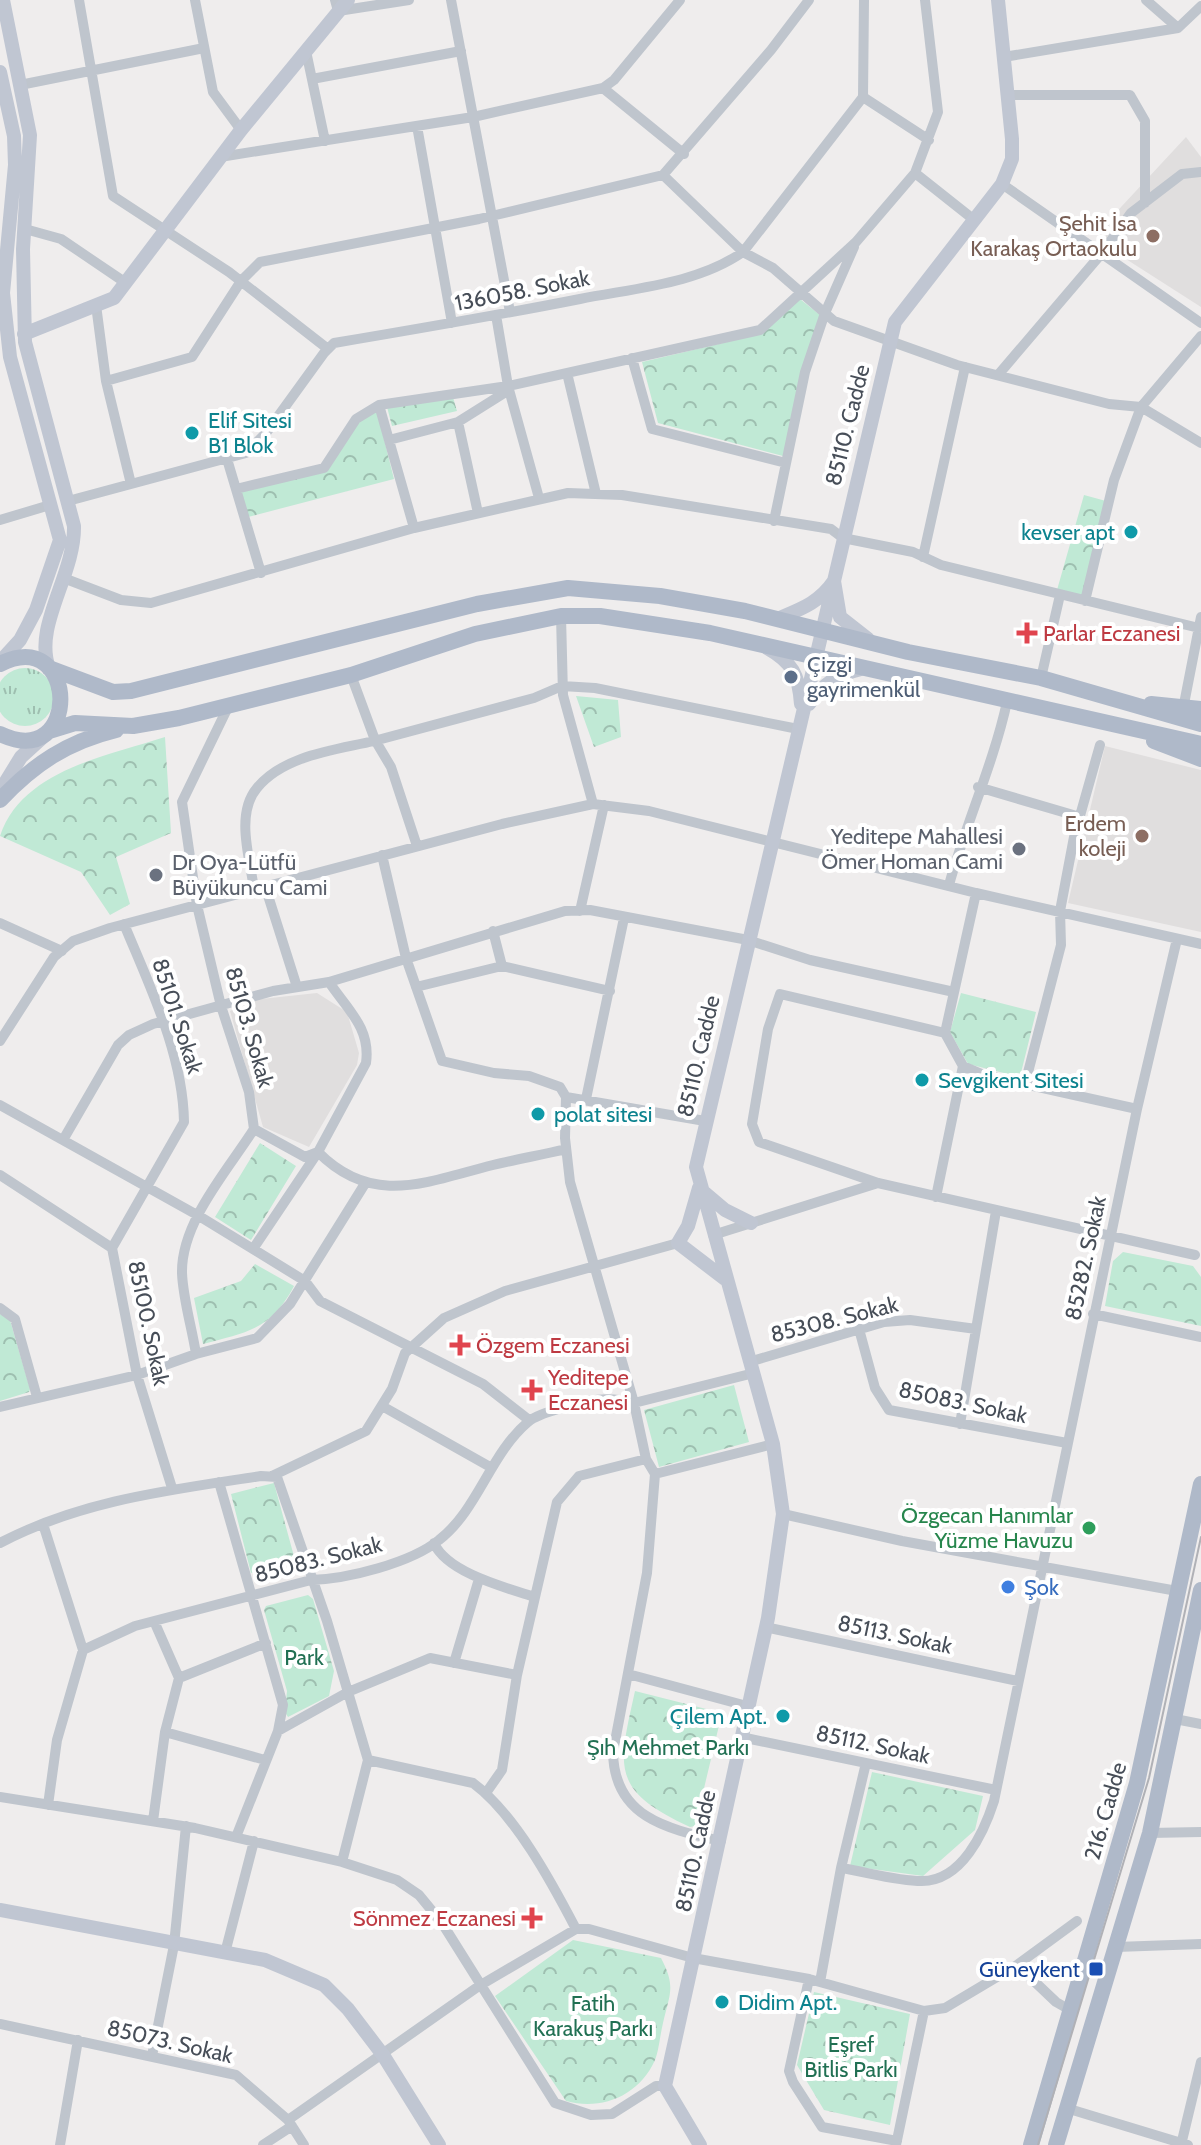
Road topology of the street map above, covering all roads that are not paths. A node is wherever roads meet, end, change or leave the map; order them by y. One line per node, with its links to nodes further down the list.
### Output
1 (3, 0): 22 (street)
2 (79, 0): 20 (street)
3 (195, 0): 15 (street)
4 (409, 0): 12 (street)
5 (451, 0): 17 (street)
6 (680, 0): 23 (street)
7 (809, 0): 31 (street)
8 (864, 0): 25 (street)
9 (925, 0): 29 (street)
10 (998, 0): 18 (street, 85110. Cadde)
11 (1146, 0): 14 (street)
12 (340, 4): 16 (street)
13 (1201, 6): 14 (street)
14 (1178, 28): 18 (street)
15 (204, 48): 20 (street); 28 (street)
16 (306, 51): 21 (street); 28 (street)
17 (461, 51): 21 (street); 26 (street)
18 (1004, 57): 24 (street, 85110. Cadde)
19 (0, 72): 77 (street)
20 (94, 73): 22 (street); 42 (street)
21 (312, 79): 30 (street)
22 (20, 85): 41 (street)
23 (603, 88): 26 (street); 31 (street)
24 (1007, 95): 36 (street, 85110. Cadde); 37 (street)
25 (863, 97): 29 (street); 44 (street, 136058. Sokak)
26 (473, 117): 27 (street); 38 (street)
27 (417, 126): 30 (street); 40 (street)
28 (241, 130): 32 (street)
29 (929, 140): 34 (street)
30 (325, 141): 32 (street)
31 (684, 154): 35 (street)
32 (220, 157): 42 (street)
33 (1201, 172): 37 (street)
34 (915, 173): 39 (street); 43 (street)
35 (663, 175): 38 (street); 44 (street)
36 (1002, 184): 39 (street, 85110. Cadde); 45 (street)
37 (1145, 203): 45 (street)
38 (490, 217): 40 (street); 50 (street)
39 (973, 219): 57 (street, 85110. Cadde)
40 (434, 228): 46 (street); 53 (street)
41 (25, 229): 47 (street); 55 (street)
42 (164, 231): 46 (street); 47 (street)
43 (856, 242): 48 (street); 51 (street)
44 (743, 252): 48 (street); 50 (street, 136058. Sokak)
45 (1102, 253): 54 (street); 62 (street)
46 (241, 281): 58 (street); 63 (street)
47 (126, 283): 49 (street)
48 (800, 292): 51 (street); 59 (street)
49 (96, 305): 55 (street); 63 (street)
50 (510, 312): 52 (street, 136058. Sokak)
51 (825, 313): 57 (street); 71 (street)
52 (496, 315): 53 (street, 136058. Sokak); 64 (street)
53 (452, 323): 58 (street, 136058. Sokak)
54 (1201, 323)
55 (24, 334): 76 (street)
56 (1201, 336): 66 (street)
57 (890, 343): 60 (street); 82 (street, 85110. Cadde)
58 (328, 349): 70 (street)
59 (632, 358): 61 (street); 71 (street)
60 (965, 367): 62 (street); 83 (street)
61 (567, 373): 64 (street); 74 (street)
62 (998, 375): 66 (street)
63 (106, 381): 72 (street)
64 (508, 388): 65 (street); 67 (street); 75 (street)
65 (379, 405): 68 (street); 73 (street)
66 (1141, 407): 69 (street); 88 (street)
67 (458, 422): 68 (street); 78 (street)
68 (389, 440): 81 (street)
69 (1201, 443)
70 (227, 459): 72 (street); 73 (street)
71 (786, 463): 80 (street)
72 (131, 484): 76 (street)
73 (236, 489): 84 (street)
74 (596, 494): 75 (street); 80 (street)
75 (539, 498): 78 (street)
76 (68, 501): 85 (street)
77 (50, 505): 79 (street); 96 (street)
78 (478, 513): 81 (street)
79 (0, 520)
80 (774, 521): 82 (street)
81 (414, 528): 84 (street)
82 (843, 538): 83 (street); 86 (street, 85110. Cadde)
83 (923, 557): 87 (street)
84 (261, 573): 85 (street)
85 (66, 579): 97 (street)
86 (834, 581): 90 (street); 92 (street, 85110. Cadde); 93 (street)
87 (1060, 595): 88 (street); 100 (street)
88 (1085, 601): 91 (street)
89 (561, 616): 94 (main road); 99 (main road); 101 (street)
90 (777, 619): 92 (main road); 97 (main road)
91 (1200, 623): 104 (street)
92 (823, 630): 93 (main road); 95 (street, 85110. Cadde)
93 (879, 645): 100 (main road)
94 (763, 646): 95 (main road); 107 (street)
95 (818, 659): 98 (main road); 107 (street, 85110. Cadde)
96 (0, 663): 97 (main road)
97 (49, 668): 112 (main road)
98 (861, 669): 102 (main road); 107 (street)
99 (351, 675): 105 (main road); 114 (street)
100 (1041, 678): 103 (main road)
101 (562, 686): 110 (street); 114 (street); 121 (street)
102 (1007, 702): 111 (main road); 118 (street)
103 (1138, 704): 104 (main road); 108 (main road)
104 (1184, 704): 106 (main road)
105 (229, 705): 109 (main road); 129 (street, 85103. Sokak)
106 (1201, 709)
107 (802, 713): 110 (street, 85110. Cadde)
108 (1201, 724)
109 (133, 726): 112 (main road); 120 (main road)
110 (798, 729): 123 (street, 85110. Cadde)
111 (1131, 730): 115 (main road); 117 (main road)
112 (49, 731): 113 (main road); 119 (street)
113 (0, 734)
114 (375, 740): 124 (street); 127 (street)
115 (1201, 744)
116 (1100, 745): 122 (street)
117 (1201, 759)
118 (978, 787): 122 (street); 126 (street)
119 (0, 791)
120 (0, 800)
121 (599, 804): 123 (street); 124 (street); 130 (street)
122 (1080, 817): 131 (street)
123 (770, 843): 126 (street); 137 (street, 85110. Cadde)
124 (417, 846): 125 (street)
125 (382, 855): 127 (street); 140 (street)
126 (949, 885): 128 (street)
127 (259, 888): 129 (street); 143 (street)
128 (976, 893): 131 (street); 146 (street)
129 (197, 905): 134 (street); 147 (street, 85103. Sokak)
130 (580, 911): 132 (street); 135 (street)
131 (1060, 911): 136 (street); 152 (street)
132 (624, 918): 137 (street); 145 (street)
133 (0, 923): 139 (street)
134 (124, 924): 139 (street); 148 (street, 85101. Sokak)
135 (493, 931): 140 (street); 141 (street)
136 (1177, 939): 138 (street); 156 (street, 85282. Sokak)
137 (748, 940): 146 (street); 157 (street, 85110. Cadde)
138 (1201, 944)
139 (62, 951): 150 (street)
140 (406, 958): 142 (street); 144 (street)
141 (502, 966): 144 (street); 145 (street)
142 (329, 982): 143 (street); 161 (street)
143 (297, 987): 147 (street)
144 (416, 987): 153 (street)
145 (610, 991): 154 (street)
146 (954, 992): 149 (street)
147 (221, 1006): 148 (street); 158 (street, 85103. Sokak)
148 (163, 1021): 159 (street); 165 (street, 85101. Sokak)
149 (945, 1033): 151 (street); 164 (street)
150 (0, 1041)
151 (963, 1066): 152 (street); 167 (street)
152 (1025, 1084): 156 (street)
153 (566, 1097): 154 (street); 160 (street)
154 (586, 1099): 157 (street)
155 (0, 1105): 159 (street)
156 (1137, 1109): 172 (street, 85282. Sokak)
157 (705, 1121): 166 (street, 85110. Cadde)
158 (254, 1129): 161 (street); 169 (street)
159 (63, 1140): 165 (street)
160 (566, 1149): 163 (street); 177 (street)
161 (318, 1152): 163 (street); 175 (street)
162 (0, 1175): 174 (street, 85100. Sokak)
163 (366, 1182): 179 (street)
164 (878, 1183): 167 (street); 170 (street)
165 (148, 1187): 169 (street); 174 (street, 85101. Sokak)
166 (699, 1187): 170 (street); 171 (street, 85110. Cadde); 173 (street)
167 (936, 1197): 168 (street)
168 (996, 1211): 172 (street); 183 (street)
169 (199, 1216): 175 (street); 186 (street)
170 (751, 1223): 171 (street)
171 (713, 1235): 178 (street, 85110. Cadde)
172 (1108, 1237): 176 (street); 181 (street, 85282. Sokak)
173 (678, 1243): 177 (street); 178 (street)
174 (112, 1248): 188 (street, 85100. Sokak)
175 (253, 1249): 179 (street)
176 (1199, 1256)
177 (595, 1269): 185 (street); 190 (street)
178 (725, 1279): 187 (street, 85110. Cadde)
179 (305, 1281): 185 (street); 186 (street)
180 (0, 1308): 189 (street)
181 (1093, 1314): 184 (street); 195 (street, 85282. Sokak)
182 (859, 1329): 183 (street, 85308. Sokak); 187 (street, 85308. Sokak); 194 (street, 85083. Sokak)
183 (976, 1329): 194 (street)
184 (1201, 1337)
185 (412, 1345): 191 (street); 193 (street)
186 (196, 1354): 188 (street)
187 (752, 1367): 190 (street); 196 (street, 85110. Cadde)
188 (137, 1375): 189 (street); 203 (street, 85100. Sokak)
189 (37, 1397): 192 (street)
190 (634, 1403): 193 (street); 197 (street)
191 (382, 1406): 198 (street); 200 (street)
192 (0, 1407)
193 (529, 1420): 198 (street, 85083. Sokak)
194 (960, 1424): 195 (street, 85083. Sokak)
195 (1067, 1443): 208 (street, 85282. Sokak)
196 (773, 1444): 199 (street); 204 (street, 85110. Cadde)
197 (646, 1459): 199 (street); 214 (street)
198 (492, 1468): 207 (street, 85083. Sokak)
199 (655, 1474): 220 (street)
200 (272, 1476): 201 (street); 210 (street)
201 (219, 1482): 203 (street); 213 (street)
202 (1201, 1484): 212 (main road, 216. Cadde)
203 (172, 1488): 205 (street)
204 (783, 1514): 208 (street); 216 (street, 85110. Cadde)
205 (43, 1524): 206 (street); 218 (street)
206 (0, 1541)
207 (434, 1543): 209 (street); 210 (street, 85083. Sokak)
208 (1042, 1566): 212 (street); 223 (street, 85282. Sokak)
209 (479, 1579): 214 (street); 219 (street)
210 (311, 1580): 213 (street, 85083. Sokak); 224 (street)
211 (1201, 1590): 226 (main road, 216. Cadde)
212 (1177, 1591): 258 (main road, 216. Cadde)
213 (251, 1597): 215 (street, 85083. Sokak); 217 (street)
214 (535, 1597): 221 (street)
215 (154, 1621): 218 (street, 85083. Sokak); 222 (street)
216 (765, 1627): 223 (street, 85113. Sokak); 225 (street, 85110. Cadde)
217 (266, 1643): 222 (street); 228 (street)
218 (83, 1650): 237 (street)
219 (454, 1663): 221 (street); 224 (street)
220 (628, 1674): 225 (street); 244 (street)
221 (517, 1675): 235 (street)
222 (179, 1678): 229 (street)
223 (1018, 1681): 234 (street, 85282. Sokak)
224 (348, 1692): 228 (street); 232 (street)
225 (747, 1706): 230 (street, 85110. Cadde)
226 (1175, 1719): 227 (street); 241 (main road, 216. Cadde)
227 (1201, 1724)
228 (278, 1731): 231 (street)
229 (165, 1732): 231 (street); 238 (street)
230 (741, 1737): 233 (street, 85112. Sokak); 244 (street, 85110. Cadde)
231 (265, 1760): 242 (street)
232 (368, 1760): 235 (street); 245 (street)
233 (866, 1763): 234 (street, 85112. Sokak); 246 (street)
234 (996, 1790): 246 (street, 85282. Sokak)
235 (486, 1793): 249 (street)
236 (0, 1797): 237 (street)
237 (48, 1805): 238 (street)
238 (153, 1821): 239 (street)
239 (186, 1826): 242 (street); 251 (street)
240 (1201, 1832): 241 (street)
241 (1150, 1833): 252 (main road, 216. Cadde)
242 (236, 1837): 243 (street)
243 (254, 1841): 245 (street); 253 (street)
244 (721, 1841): 254 (street, 85110. Cadde)
245 (342, 1862): 257 (street)
246 (841, 1868): 256 (street)
247 (0, 1910): 251 (street)
248 (1077, 1921): 255 (street)
249 (576, 1929): 254 (street); 257 (street)
250 (1201, 1944): 252 (street)
251 (174, 1945): 253 (street); 263 (street)
252 (1116, 1947): 266 (main road, 216. Cadde)
253 (225, 1953): 262 (street)
254 (693, 1958): 256 (street); 265 (street, 85110. Cadde)
255 (1017, 1965): 258 (street); 259 (street)
256 (814, 1980): 259 (street); 268 (street)
257 (479, 1986): 262 (street); 265 (street)
258 (1070, 2010): 275 (main road, 216. Cadde)
259 (924, 2011): 268 (street)
260 (0, 2024): 261 (street, 85073. Sokak)
261 (78, 2040): 263 (street, 85073. Sokak); 270 (street)
262 (383, 2055): 267 (street); 273 (street)
263 (152, 2056): 267 (street, 85073. Sokak)
264 (1201, 2062): 269 (street)
265 (665, 2086): 274 (street)
266 (1066, 2108): 269 (street); 276 (main road, 216. Cadde)
267 (290, 2123): 271 (street); 272 (street, 85073. Sokak)
268 (897, 2143)
269 (1183, 2144)
270 (60, 2145)
271 (263, 2145)
272 (304, 2145)
273 (439, 2145)
274 (700, 2145)
275 (1031, 2145)
276 (1056, 2145)

